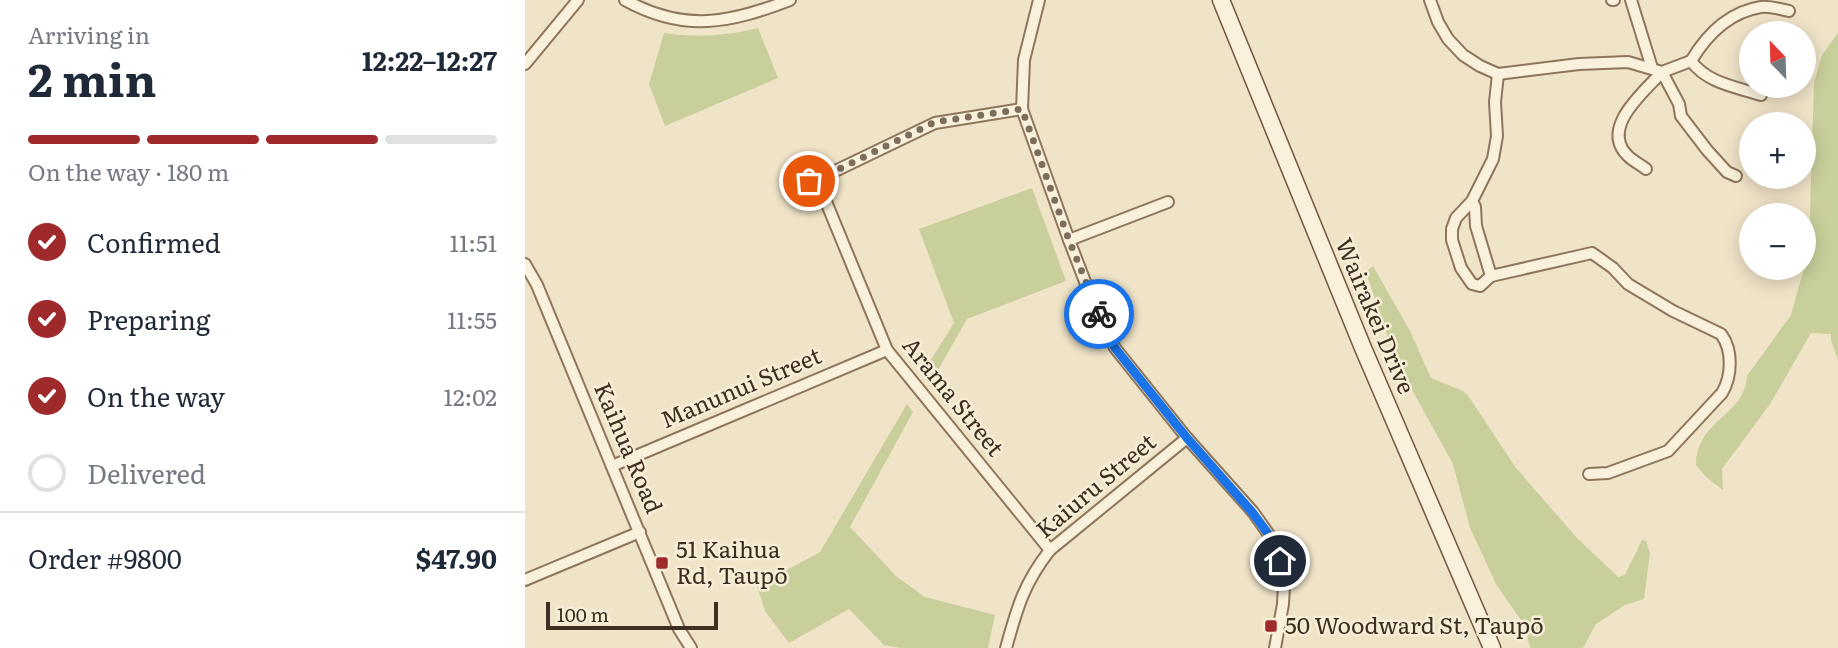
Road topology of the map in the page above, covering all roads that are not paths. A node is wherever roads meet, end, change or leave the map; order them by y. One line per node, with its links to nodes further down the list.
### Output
1 (578, 0): 10 (street)
2 (625, 0): 3 (street)
3 (790, 0)
4 (1039, 0): 14 (street)
5 (1221, 0): 34 (main road, Wairakei Drive)
6 (1430, 0): 12 (street)
7 (1631, 0): 11 (street)
8 (1789, 11): 9 (street)
9 (1691, 61): 11 (street); 13 (street)
10 (525, 64)
11 (1657, 70): 12 (street); 15 (street); 16 (street)
12 (1498, 74): 19 (street)
13 (1739, 88)
14 (1022, 109): 17 (street); 21 (street)
15 (1646, 169)
16 (1736, 176)
17 (823, 183): 18 (street); 24 (street, Arama Street)
18 (791, 186)
19 (1472, 201): 23 (street); 23 (street)
20 (1168, 202): 21 (street)
21 (1069, 240): 25 (street)
22 (525, 264): 26 (street, Kaihua Road)
23 (1491, 276): 27 (street)
24 (887, 349): 26 (street, Manunui Street); 29 (street, Arama Street)
25 (1187, 438): 29 (street, Kaiuru Street); 33 (street)
26 (612, 466): 28 (street, Kaihua Road)
27 (1589, 474)
28 (640, 532): 30 (street); 31 (street, Kaihua Road)
29 (1050, 550): 32 (street, Kaiuru Street)
30 (525, 580)
31 (691, 648)
32 (1006, 648)
33 (1275, 648)
34 (1492, 648)

